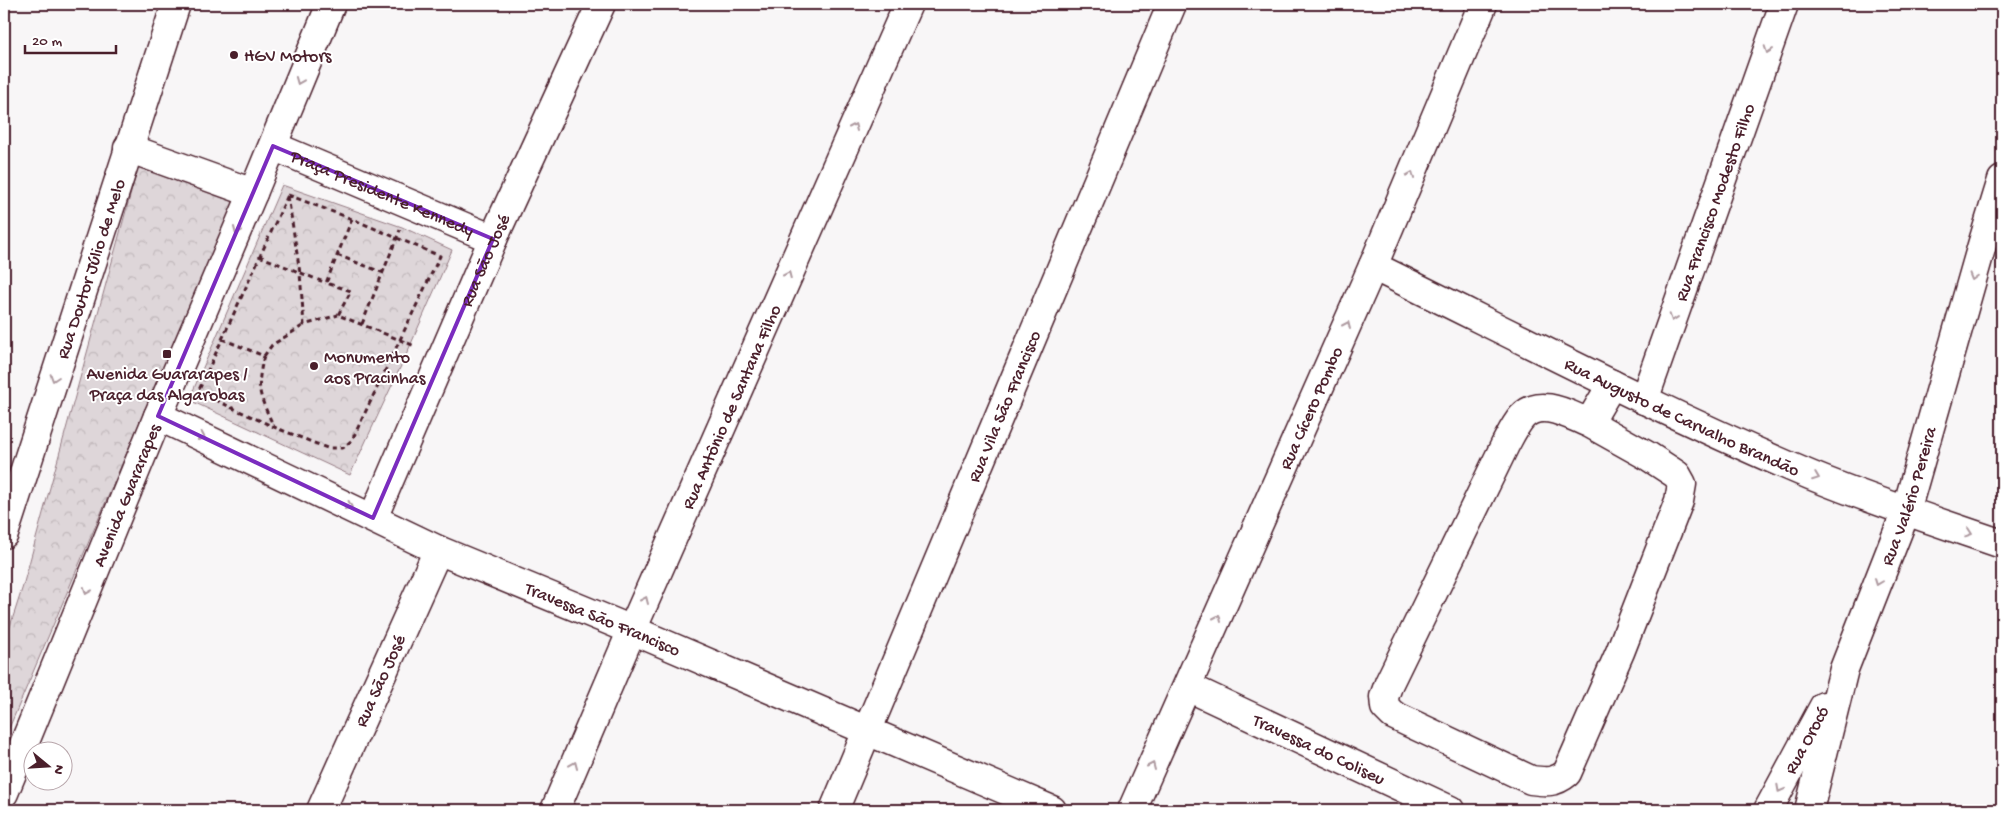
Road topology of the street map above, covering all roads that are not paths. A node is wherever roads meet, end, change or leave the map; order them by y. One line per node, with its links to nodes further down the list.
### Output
1 (176, 4): 9 (street, Rua Doutor Júlio de Melo)
2 (331, 4): 8 (street, Avenida Guararapes, one-way to 8)
3 (601, 4): 12 (street, Rua São José)
4 (908, 4): 24 (street, Rua Antônio de Santana Filho, one-way to 4)
5 (1172, 4): 27 (street, Rua Vila São Francisco)
6 (1483, 4): 14 (street, Rua Cícero Pombo, one-way to 6)
7 (1784, 4): 16 (street, Rua Francisco Modesto Filho, one-way to 16)
8 (273, 146): 11 (street, Avenida Guararapes); 12 (street, Praça Presidente Kennedy)
9 (128, 148): 11 (street); 21 (street, Rua Doutor Júlio de Melo, one-way to 21)
10 (2002, 180): 13 (street, Rua Valério Pereira)
11 (253, 193): 17 (street, Avenida Guararapes, one-way to 17)
12 (493, 238): 20 (street, Rua São José)
13 (1992, 248): 19 (street, Rua Valério Pereira, one-way to 19)
14 (1373, 266): 15 (street, Rua Augusto de Carvalho Brandão); 26 (street, Rua Cícero Pombo, one-way to 14)
15 (1612, 384): 16 (street, Rua Augusto de Carvalho Brandão); 18 (street)
16 (1644, 400): 19 (street, Rua Augusto de Carvalho Brandão, one-way to 19)
17 (158, 416): 20 (street, Travessa São Francisco, one-way to 20); 28 (street, Avenida Guararapes, one-way to 28)
18 (1588, 423): 18 (street)
19 (1906, 511): 22 (street, Rua Augusto de Carvalho Brandão, one-way to 22); 25 (street, Rua Valério Pereira, one-way to 25)
20 (373, 518): 23 (street, Travessa São Francisco)
21 (4, 534)
22 (2002, 544)
23 (438, 550): 24 (street, Travessa São Francisco); 29 (street, Rua São José)
24 (632, 630): 27 (street, Travessa São Francisco); 30 (street, Rua Antônio de Santana Filho, one-way to 24)
25 (1844, 669): 35 (street, Rua Orocó, one-way to 35); 36 (street, Rua Valério Pereira)
26 (1188, 687): 33 (street, Rua Cícero Pombo, one-way to 26); 34 (street, Travessa do Coliseu)
27 (868, 731): 31 (street, Rua Vila São Francisco); 32 (street, Travessa São Francisco)
28 (4, 793)
29 (322, 810)
30 (555, 810)
31 (834, 810)
32 (1052, 810)
33 (1132, 810)
34 (1450, 810)
35 (1768, 810)
36 (1809, 810)

